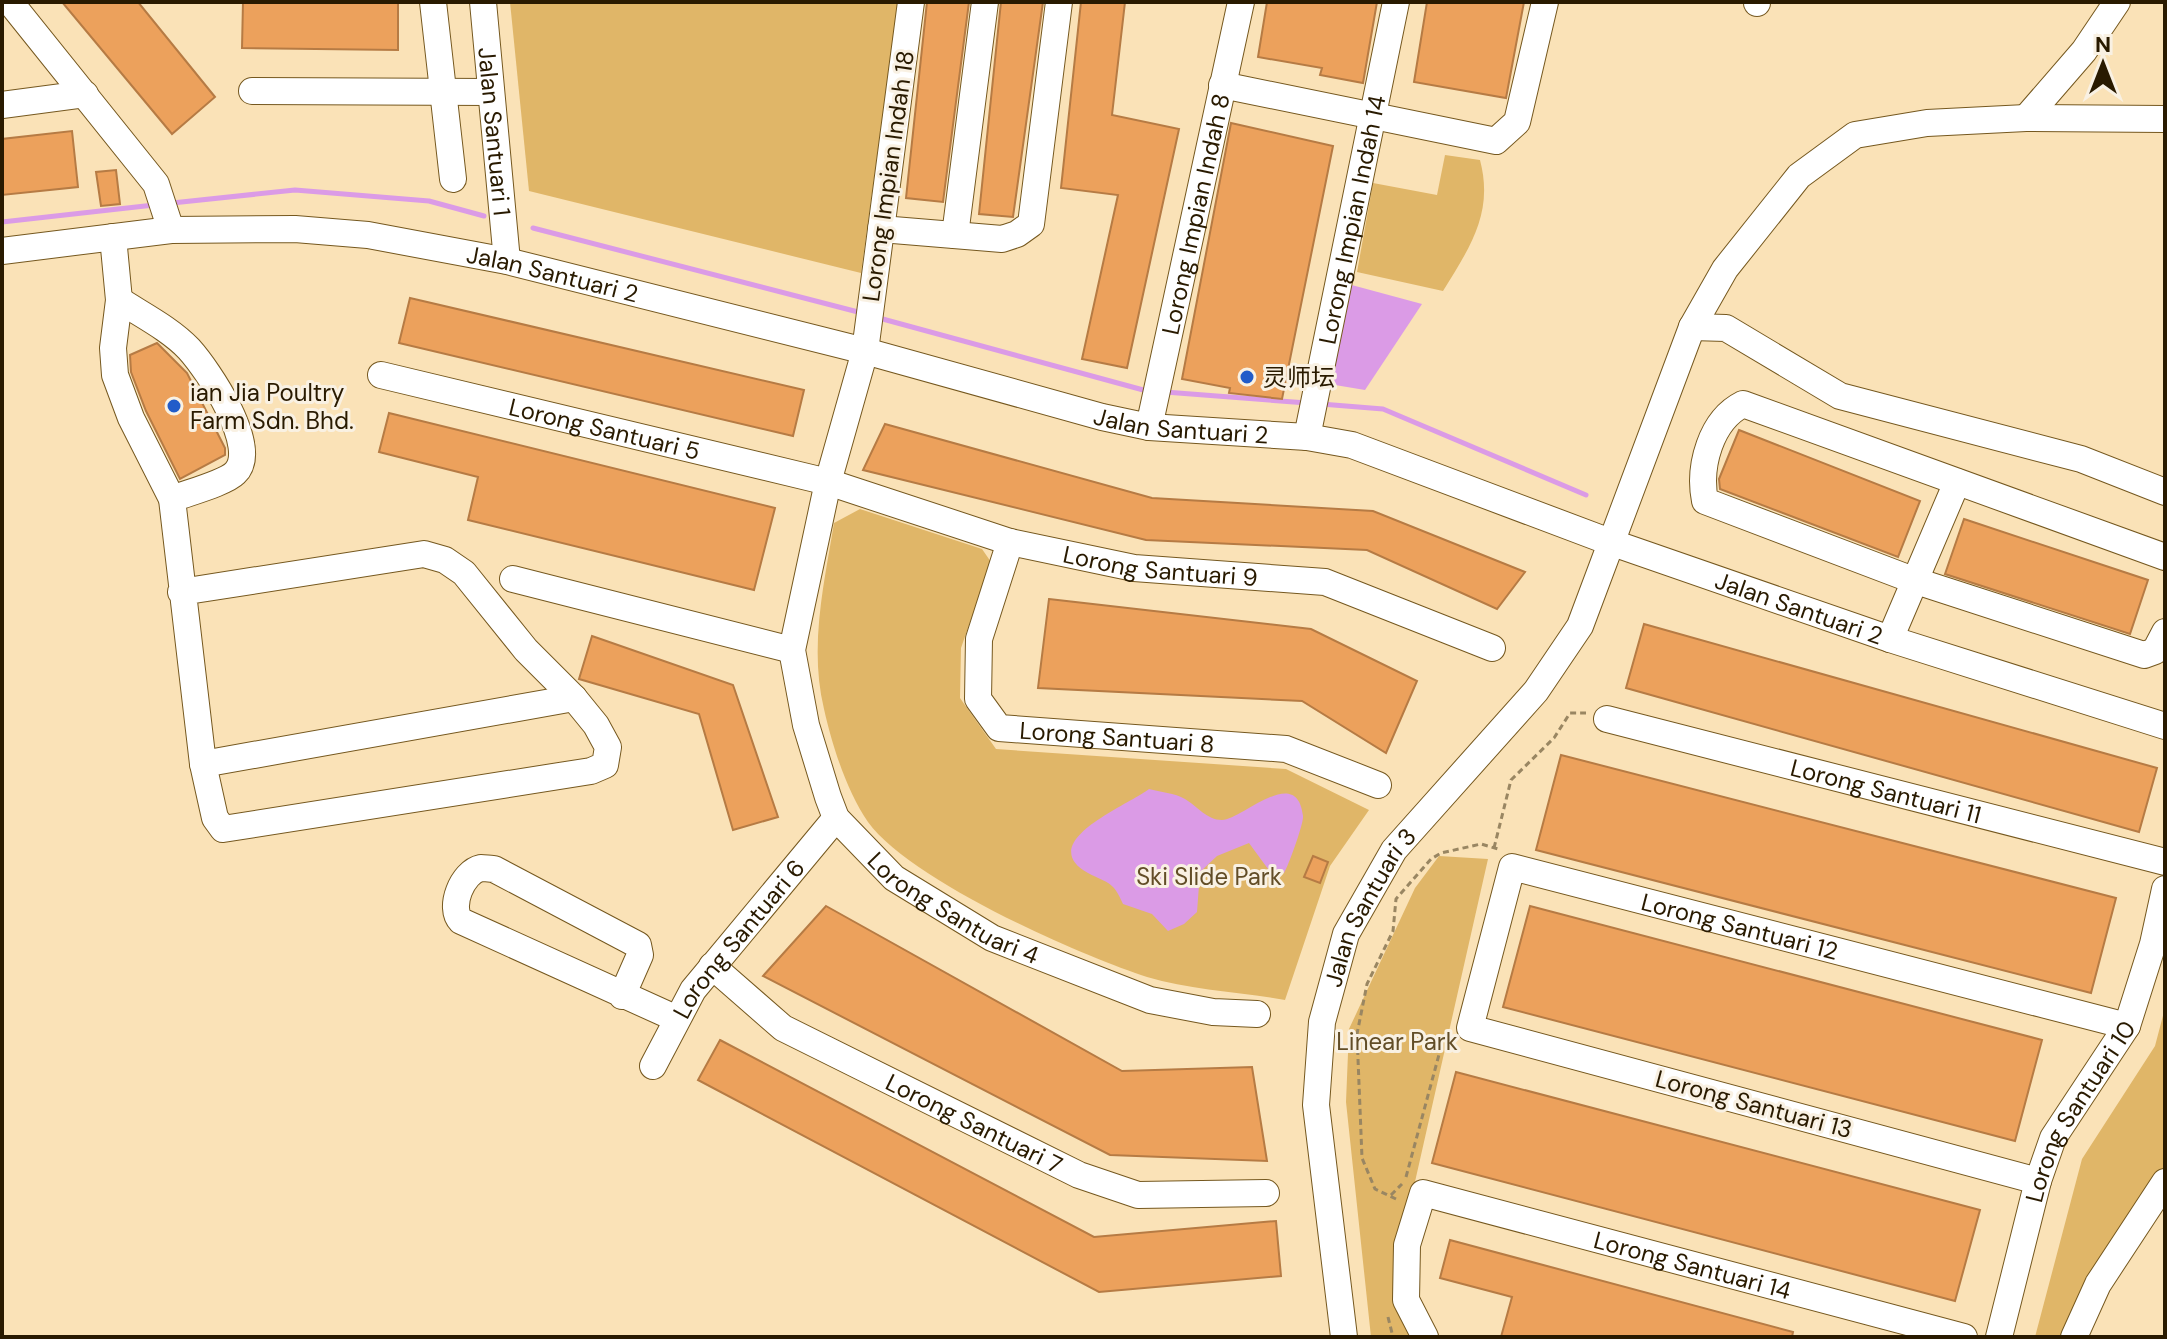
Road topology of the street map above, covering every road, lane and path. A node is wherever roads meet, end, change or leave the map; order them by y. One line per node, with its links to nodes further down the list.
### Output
1 (10, 2): 15 (street)
2 (433, 2): 13 (street)
3 (483, 2): 14 (street, Jalan Santuari 1)
4 (911, 2): 22 (street, Lorong Impian Indah 18)
5 (985, 2): 23 (street)
6 (1059, 2): 23 (street)
7 (1241, 2): 11 (street, Lorong Impian Indah 8)
8 (1396, 2): 17 (street, Lorong Impian Indah 14)
9 (1545, 2): 17 (street)
10 (2117, 2): 18 (street)
11 (1222, 85): 17 (street); 34 (street, Lorong Impian Indah 8)
12 (252, 91): 13 (street)
13 (443, 91): 14 (street); 20 (street)
14 (491, 92): 26 (street, Jalan Santuari 1)
15 (85, 94): 16 (street); 21 (street)
16 (2, 105)
17 (1370, 116): 35 (street, Lorong Impian Indah 14)
18 (2026, 118): 19 (street, Jalan Santuari 3); 28 (street, Jalan Santuari 3)
19 (2165, 119)
20 (453, 179)
21 (169, 222): 24 (street, Jalan Santuari 2); 26 (street, Jalan Santuari 2)
22 (881, 229): 23 (street); 30 (street, Lorong Impian Indah 18)
23 (955, 235)
24 (113, 237): 25 (street, Jalan Santuari 2); 27 (street)
25 (2, 251)
26 (507, 261): 29 (street, Jalan Santuari 2)
27 (119, 300): 39 (street); 39 (street)
28 (1692, 327): 38 (street); 41 (street, Jalan Santuari 3)
29 (818, 339): 30 (street, Jalan Santuari 2); 33 (street)
30 (865, 351): 31 (street, Jalan Santuari 2); 33 (street, Lorong Santuari 4)
31 (909, 363): 33 (street); 34 (street, Jalan Santuari 2)
32 (381, 375): 36 (street, Lorong Santuari 5)
33 (855, 385): 36 (street, Lorong Santuari 4)
34 (1151, 419): 35 (street, Jalan Santuari 2)
35 (1308, 430): 41 (street, Jalan Santuari 2)
36 (828, 482): 40 (street, Lorong Santuari 9); 49 (street, Lorong Santuari 4)
37 (1957, 482): 42 (street); 44 (street); 44 (street)
38 (2165, 492)
39 (172, 499): 45 (street)
40 (1010, 542): 48 (street, Lorong Santuari 9); 54 (street, Lorong Santuari 8)
41 (1610, 542): 47 (street, Jalan Santuari 2); 73 (street, Jalan Santuari 3)
42 (2165, 557)
43 (513, 579): 49 (street)
44 (1913, 580): 46 (street); 47 (street)
45 (181, 592): 50 (street); 53 (street)
46 (2165, 632)
47 (1890, 639): 52 (street, Jalan Santuari 2)
48 (1492, 648)
49 (792, 650): 55 (street, Lorong Santuari 4)
50 (574, 698): 53 (street); 53 (street)
51 (1607, 719): 56 (path); 57 (street, Lorong Santuari 11)
52 (2165, 726)
53 (203, 764)
54 (1378, 785)
55 (836, 818): 60 (street, Lorong Santuari 6); 62 (street, Lorong Santuari 4)
56 (1494, 848): 58 (path); 69 (path)
57 (2165, 862)
58 (1512, 867): 64 (street, Lorong Santuari 12); 65 (street)
59 (2165, 889): 64 (street, Lorong Santuari 10)
60 (712, 966): 63 (street, Lorong Santuari 6); 68 (street, Lorong Santuari 7)
61 (622, 996): 61 (street); 63 (street)
62 (1257, 1014)
63 (675, 1018): 66 (street, Lorong Santuari 6)
64 (2127, 1026): 67 (street, Lorong Santuari 10)
65 (1470, 1028): 67 (street, Lorong Santuari 13); 69 (path)
66 (653, 1066)
67 (2038, 1181): 77 (street, Lorong Santuari 10)
68 (1266, 1193)
69 (1391, 1195): 71 (path)
70 (2160, 1196): 78 (street)
71 (1411, 1197): 75 (street); 76 (street, Lorong Santuari 14)
72 (1387, 1311): 74 (path)
73 (1344, 1337)
74 (1393, 1337)
75 (1425, 1337)
76 (1964, 1337)
77 (1999, 1337)
78 (2074, 1337)

